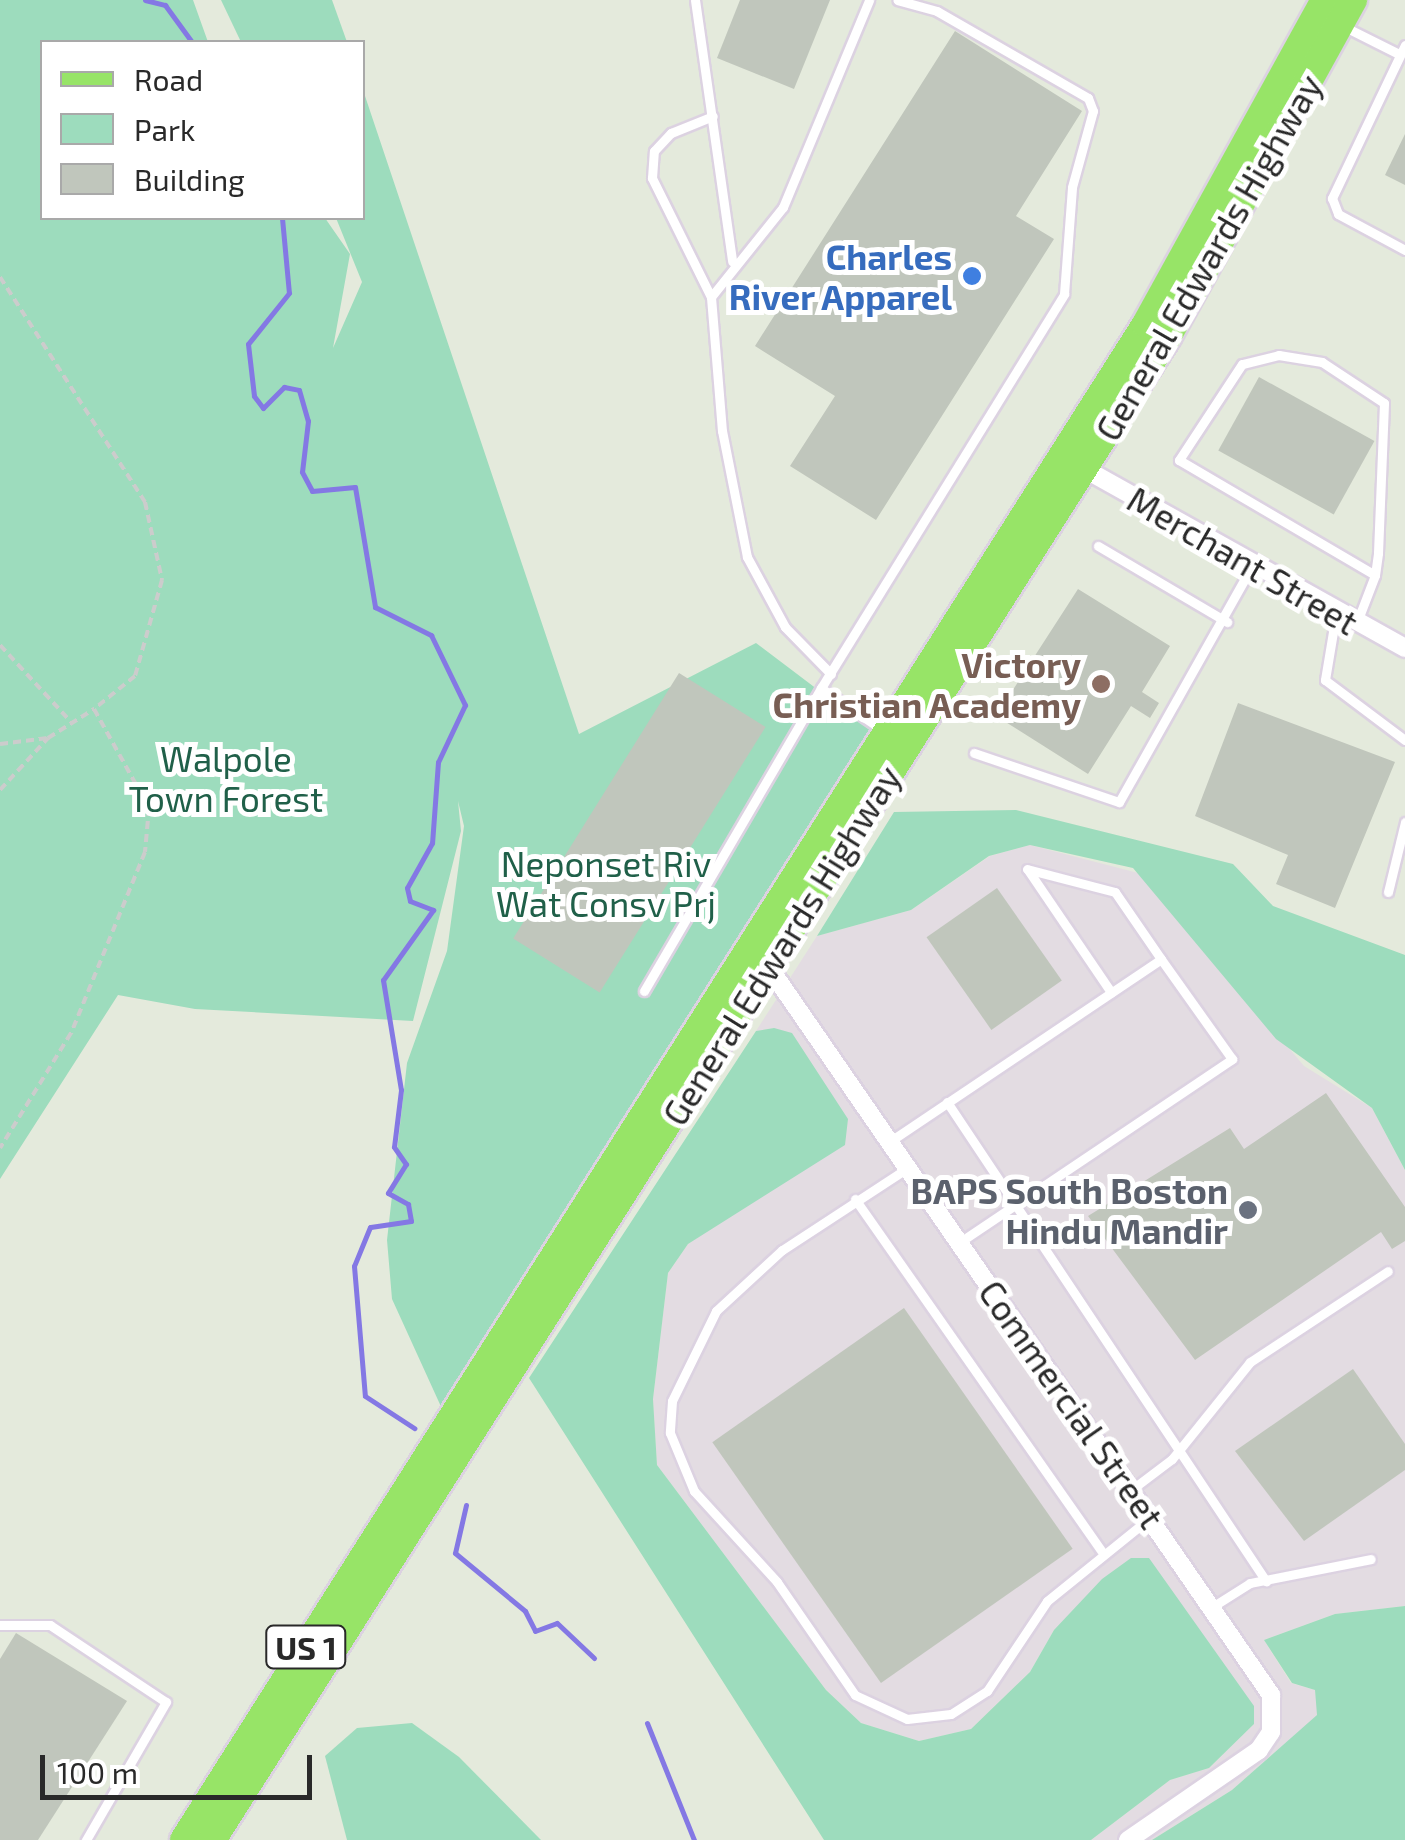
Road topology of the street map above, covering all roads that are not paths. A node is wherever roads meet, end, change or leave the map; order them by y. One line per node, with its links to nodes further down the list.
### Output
1 (695, 0): 7 (lane)
2 (868, 0): 9 (lane)
3 (897, 0): 19 (lane)
4 (1325, 0): 21 (main road, General Edwards Highway / US 1)
5 (1346, 12): 6 (lane); 11 (main road, General Edwards Highway / US 1)
6 (1401, 48): 8 (lane)
7 (714, 116): 9 (lane); 10 (lane)
8 (1405, 250)
9 (732, 261): 10 (lane)
10 (711, 297): 19 (lane)
11 (1083, 468): 13 (street, Merchant Street); 27 (main road, General Edwards Highway / US 1)
12 (1098, 546): 16 (lane)
13 (1251, 568): 15 (street, Merchant Street); 16 (lane)
14 (1375, 574): 14 (lane); 17 (lane)
15 (1336, 614): 17 (street, Merchant Street); 22 (lane)
16 (1226, 622): 23 (lane)
17 (1356, 624): 18 (street, Merchant Street)
18 (1405, 648)
19 (830, 674): 20 (lane)
20 (821, 688): 21 (lane); 28 (lane)
21 (886, 732): 38 (main road, General Edwards Highway / US 1)
22 (1405, 740)
23 (974, 752)
24 (1405, 822): 25 (lane)
25 (1388, 892)
26 (1161, 959): 29 (lane); 29 (lane); 34 (lane)
27 (768, 966): 31 (street, Commercial Street); 38 (main road, General Edwards Highway / US 1)
28 (644, 991)
29 (1111, 992): 30 (lane)
30 (947, 1102): 31 (lane); 34 (lane)
31 (892, 1140): 32 (street, Commercial Street)
32 (909, 1167): 33 (lane); 35 (street, Commercial Street)
33 (855, 1199): 41 (lane); 41 (lane)
34 (1016, 1204): 35 (lane); 37 (lane)
35 (960, 1242): 39 (street, Commercial Street)
36 (1388, 1271): 37 (lane)
37 (1180, 1450): 39 (lane); 43 (lane)
38 (440, 1465): 47 (main road, US 1); 48 (main road, US 1)
39 (1131, 1490): 40 (street, Commercial Street)
40 (1150, 1518): 41 (lane); 44 (street, Commercial Street)
41 (1101, 1550)
42 (1371, 1559): 43 (lane)
43 (1266, 1581): 44 (lane)
44 (1212, 1607): 49 (street, Commercial Street)
45 (0, 1624): 46 (lane)
46 (86, 1840)
47 (184, 1840)
48 (212, 1840)
49 (1128, 1840)

